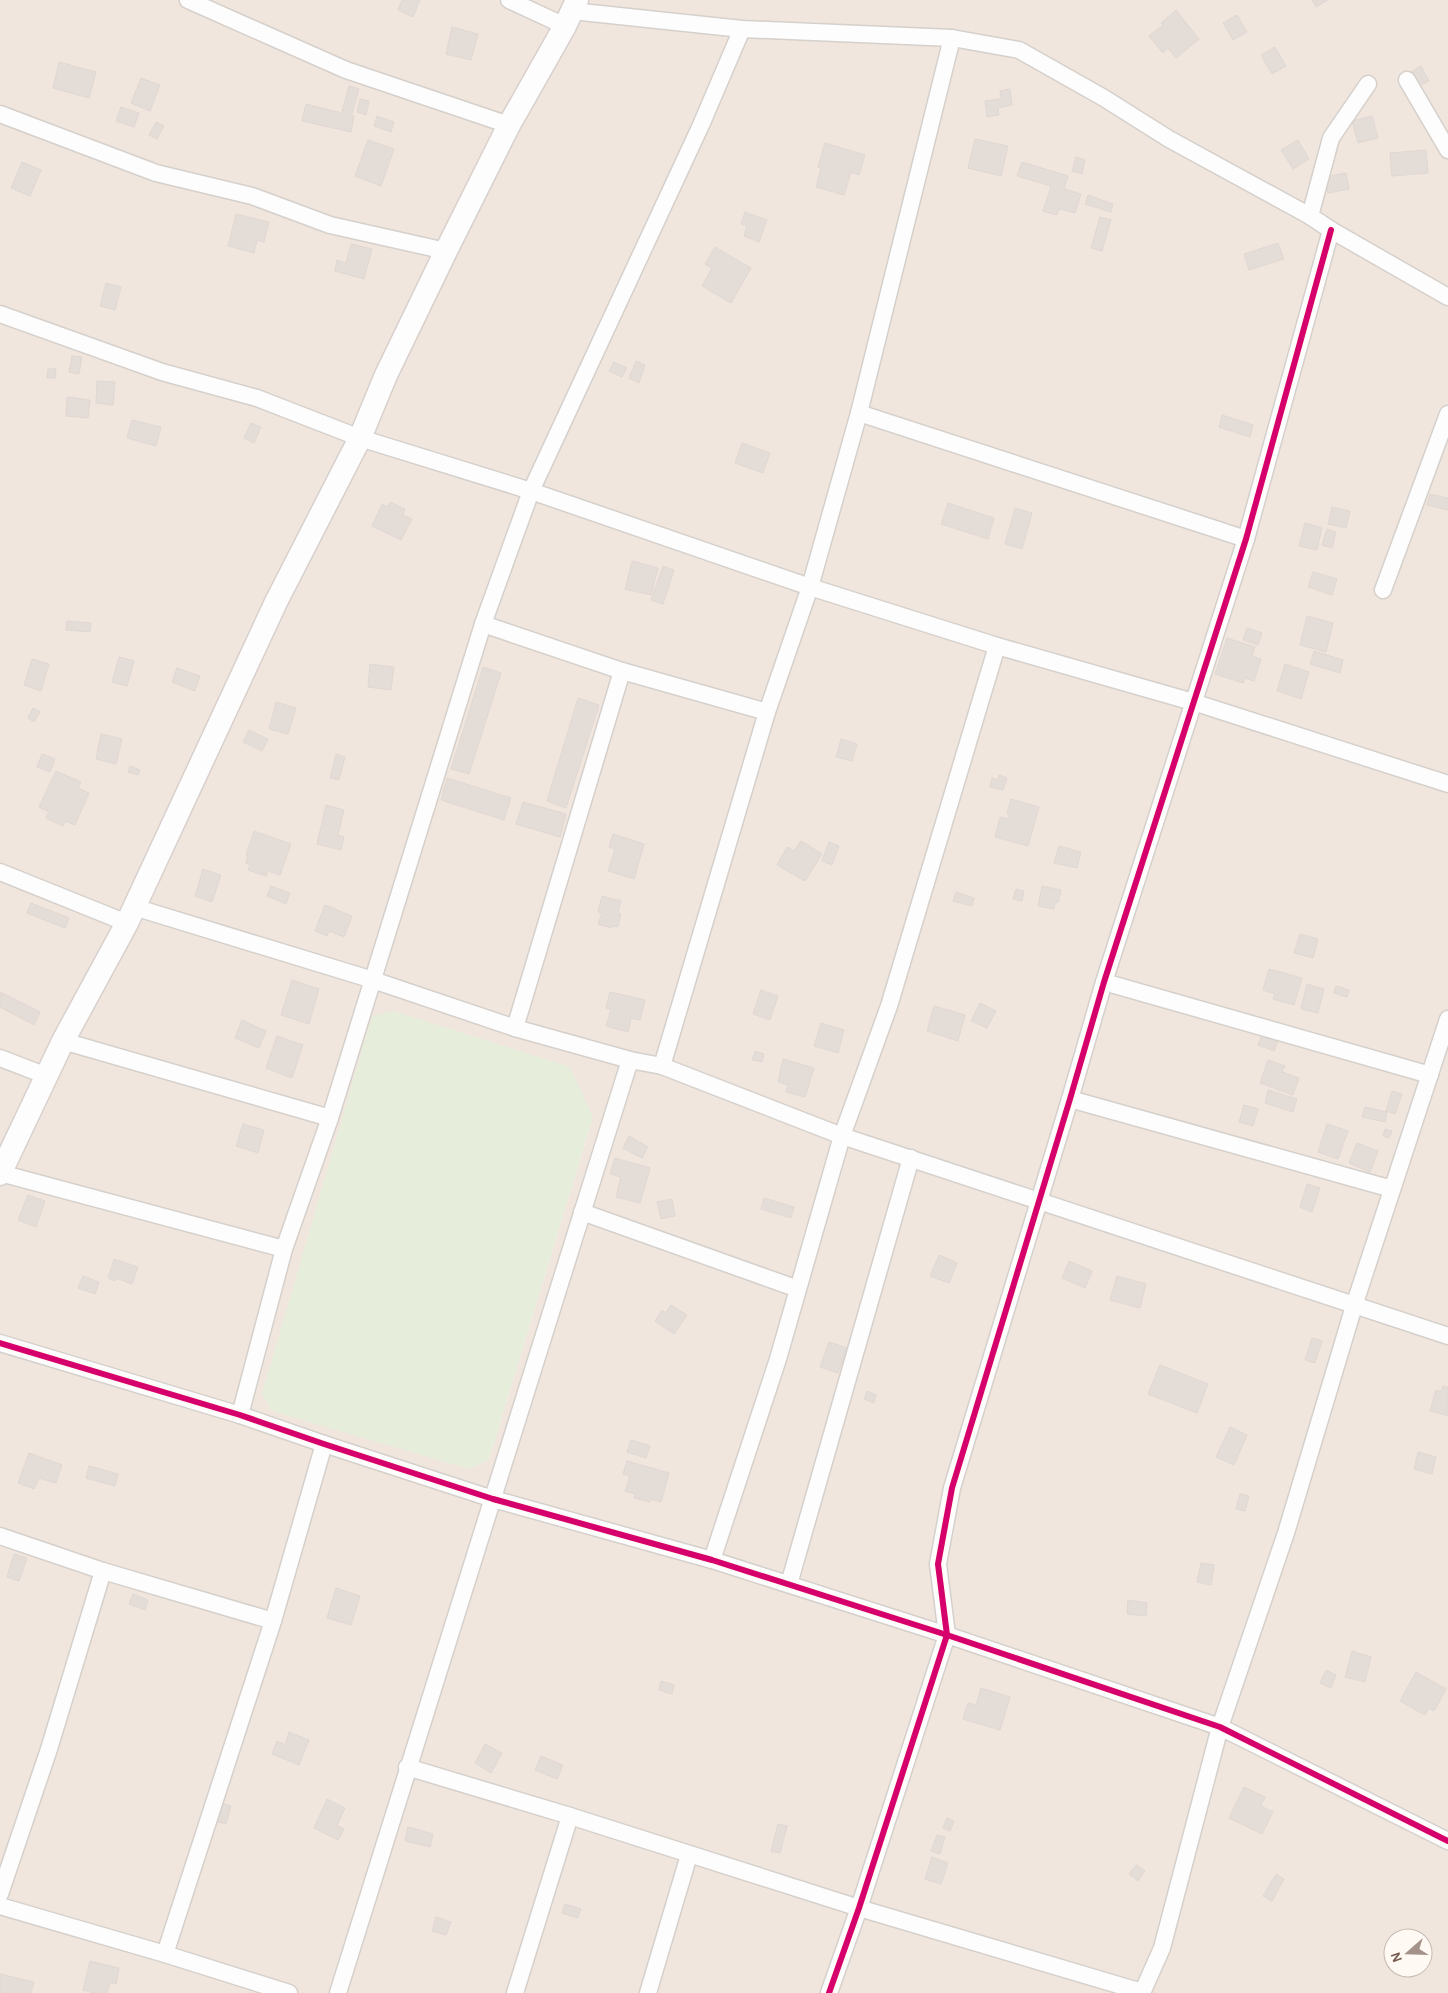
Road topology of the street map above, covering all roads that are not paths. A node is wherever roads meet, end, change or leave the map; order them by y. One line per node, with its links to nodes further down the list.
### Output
1 (188, 0): 9 (street)
2 (509, 0): 3 (street)
3 (571, 13): 4 (street); 9 (street)
4 (742, 29): 5 (street); 19 (street)
5 (952, 38): 11 (street); 16 (street)
6 (1407, 80): 10 (street)
7 (1368, 84): 11 (street)
8 (0, 114): 13 (street)
9 (509, 126): 13 (street)
10 (1448, 150)
11 (1310, 216): 12 (street)
12 (1331, 230): 14 (street); 20 (street)
13 (446, 250): 18 (street)
14 (1448, 297)
15 (0, 314): 18 (street)
16 (859, 413): 20 (street); 21 (street)
17 (1448, 414): 22 (street)
18 (360, 438): 19 (street); 30 (street)
19 (530, 491): 21 (street); 23 (street)
20 (1246, 538): 26 (street)
21 (810, 587): 24 (street); 27 (street)
22 (1383, 590)
23 (483, 624): 25 (street); 31 (street)
24 (997, 646): 26 (street); 43 (street)
25 (622, 671): 27 (street); 34 (street)
26 (1193, 702): 28 (street); 32 (street)
27 (767, 712): 38 (street)
28 (1448, 784)
29 (0, 872): 30 (street)
30 (130, 915): 31 (street); 35 (street)
31 (373, 980): 34 (street); 42 (street)
32 (1104, 982): 39 (street); 41 (street)
33 (1448, 1018): 39 (street)
34 (515, 1028): 37 (street)
35 (63, 1041): 40 (street); 42 (street)
36 (0, 1058): 40 (street)
37 (630, 1060): 38 (street); 48 (street)
38 (662, 1066): 43 (street)
39 (1430, 1075): 46 (street)
40 (47, 1076): 45 (street)
41 (1070, 1099): 46 (street); 47 (street)
42 (330, 1118): 49 (street)
43 (842, 1136): 44 (street); 50 (street)
44 (911, 1158): 47 (street); 60 (street)
45 (0, 1174): 49 (street)
46 (1392, 1189): 51 (street)
47 (1039, 1199): 51 (street); 62 (street)
48 (582, 1212): 50 (street); 56 (street)
49 (284, 1249): 54 (street)
50 (798, 1289): 58 (street)
51 (1354, 1306): 52 (street); 63 (street)
52 (1448, 1336)
53 (0, 1343): 54 (street)
54 (240, 1415): 55 (street)
55 (324, 1444): 56 (street); 61 (street)
56 (492, 1499): 58 (street); 64 (street)
57 (0, 1536): 59 (street)
58 (712, 1560): 60 (street)
59 (104, 1571): 61 (street); 68 (street)
60 (789, 1584): 62 (street)
61 (272, 1622): 71 (street)
62 (947, 1635): 63 (street); 70 (street)
63 (1220, 1727): 66 (street); 72 (street)
64 (407, 1767): 65 (street); 74 (street)
65 (570, 1816): 67 (street); 75 (street)
66 (1446, 1834)
67 (689, 1855): 70 (street); 76 (street)
68 (0, 1894)
69 (0, 1906): 71 (street)
70 (859, 1908): 72 (street); 77 (street)
71 (166, 1954): 73 (street)
72 (1142, 1992)
73 (289, 1993)
74 (338, 1993)
75 (515, 1993)
76 (648, 1993)
77 (829, 1993)

